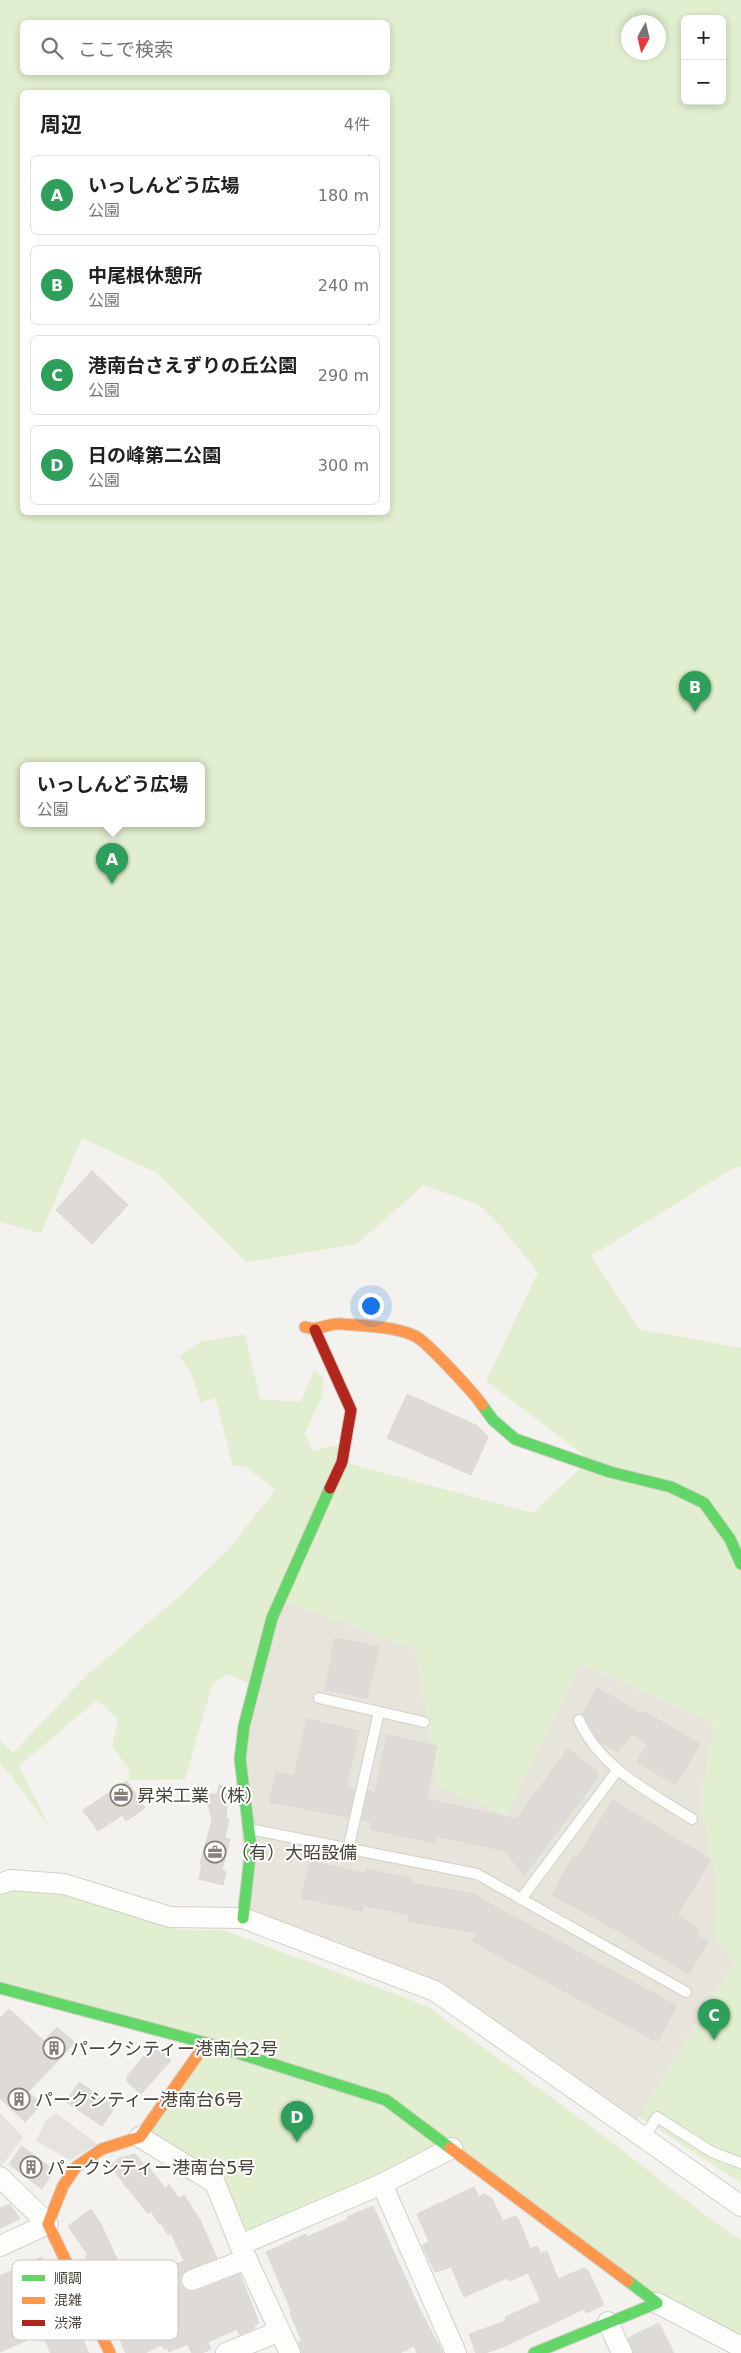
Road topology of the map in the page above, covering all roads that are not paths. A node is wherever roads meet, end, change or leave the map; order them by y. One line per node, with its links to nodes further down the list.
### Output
1 (741, 1564): 8 (street)
2 (319, 1698): 3 (lane)
3 (379, 1712): 5 (lane); 9 (lane)
4 (579, 1720): 6 (lane)
5 (424, 1722)
6 (618, 1771): 7 (lane); 11 (lane)
7 (692, 1819)
8 (249, 1829): 9 (lane); 12 (street)
9 (348, 1850): 11 (lane)
10 (0, 1884): 12 (street)
11 (521, 1899): 14 (lane)
12 (243, 1918): 17 (street)
13 (0, 1988): 15 (street)
14 (686, 1992)
15 (206, 2042): 16 (street); 18 (street)
16 (140, 2137): 23 (street); 25 (street)
17 (644, 2138): 19 (lane); 22 (street)
18 (452, 2148): 21 (street); 28 (street)
19 (741, 2163)
20 (0, 2177): 23 (street)
21 (382, 2184): 25 (street); 36 (street)
22 (741, 2206)
23 (48, 2224): 24 (street); 26 (street)
24 (0, 2246)
25 (243, 2252): 27 (street); 30 (street)
26 (65, 2260)
27 (192, 2280)
28 (657, 2303): 29 (street); 32 (street)
29 (608, 2322): 37 (street); 38 (street)
30 (280, 2331): 34 (street); 35 (street)
31 (104, 2340): 33 (street)
32 (741, 2347)
33 (110, 2353)
34 (226, 2353)
35 (290, 2353)
36 (456, 2353)
37 (534, 2353)
38 (622, 2353)

